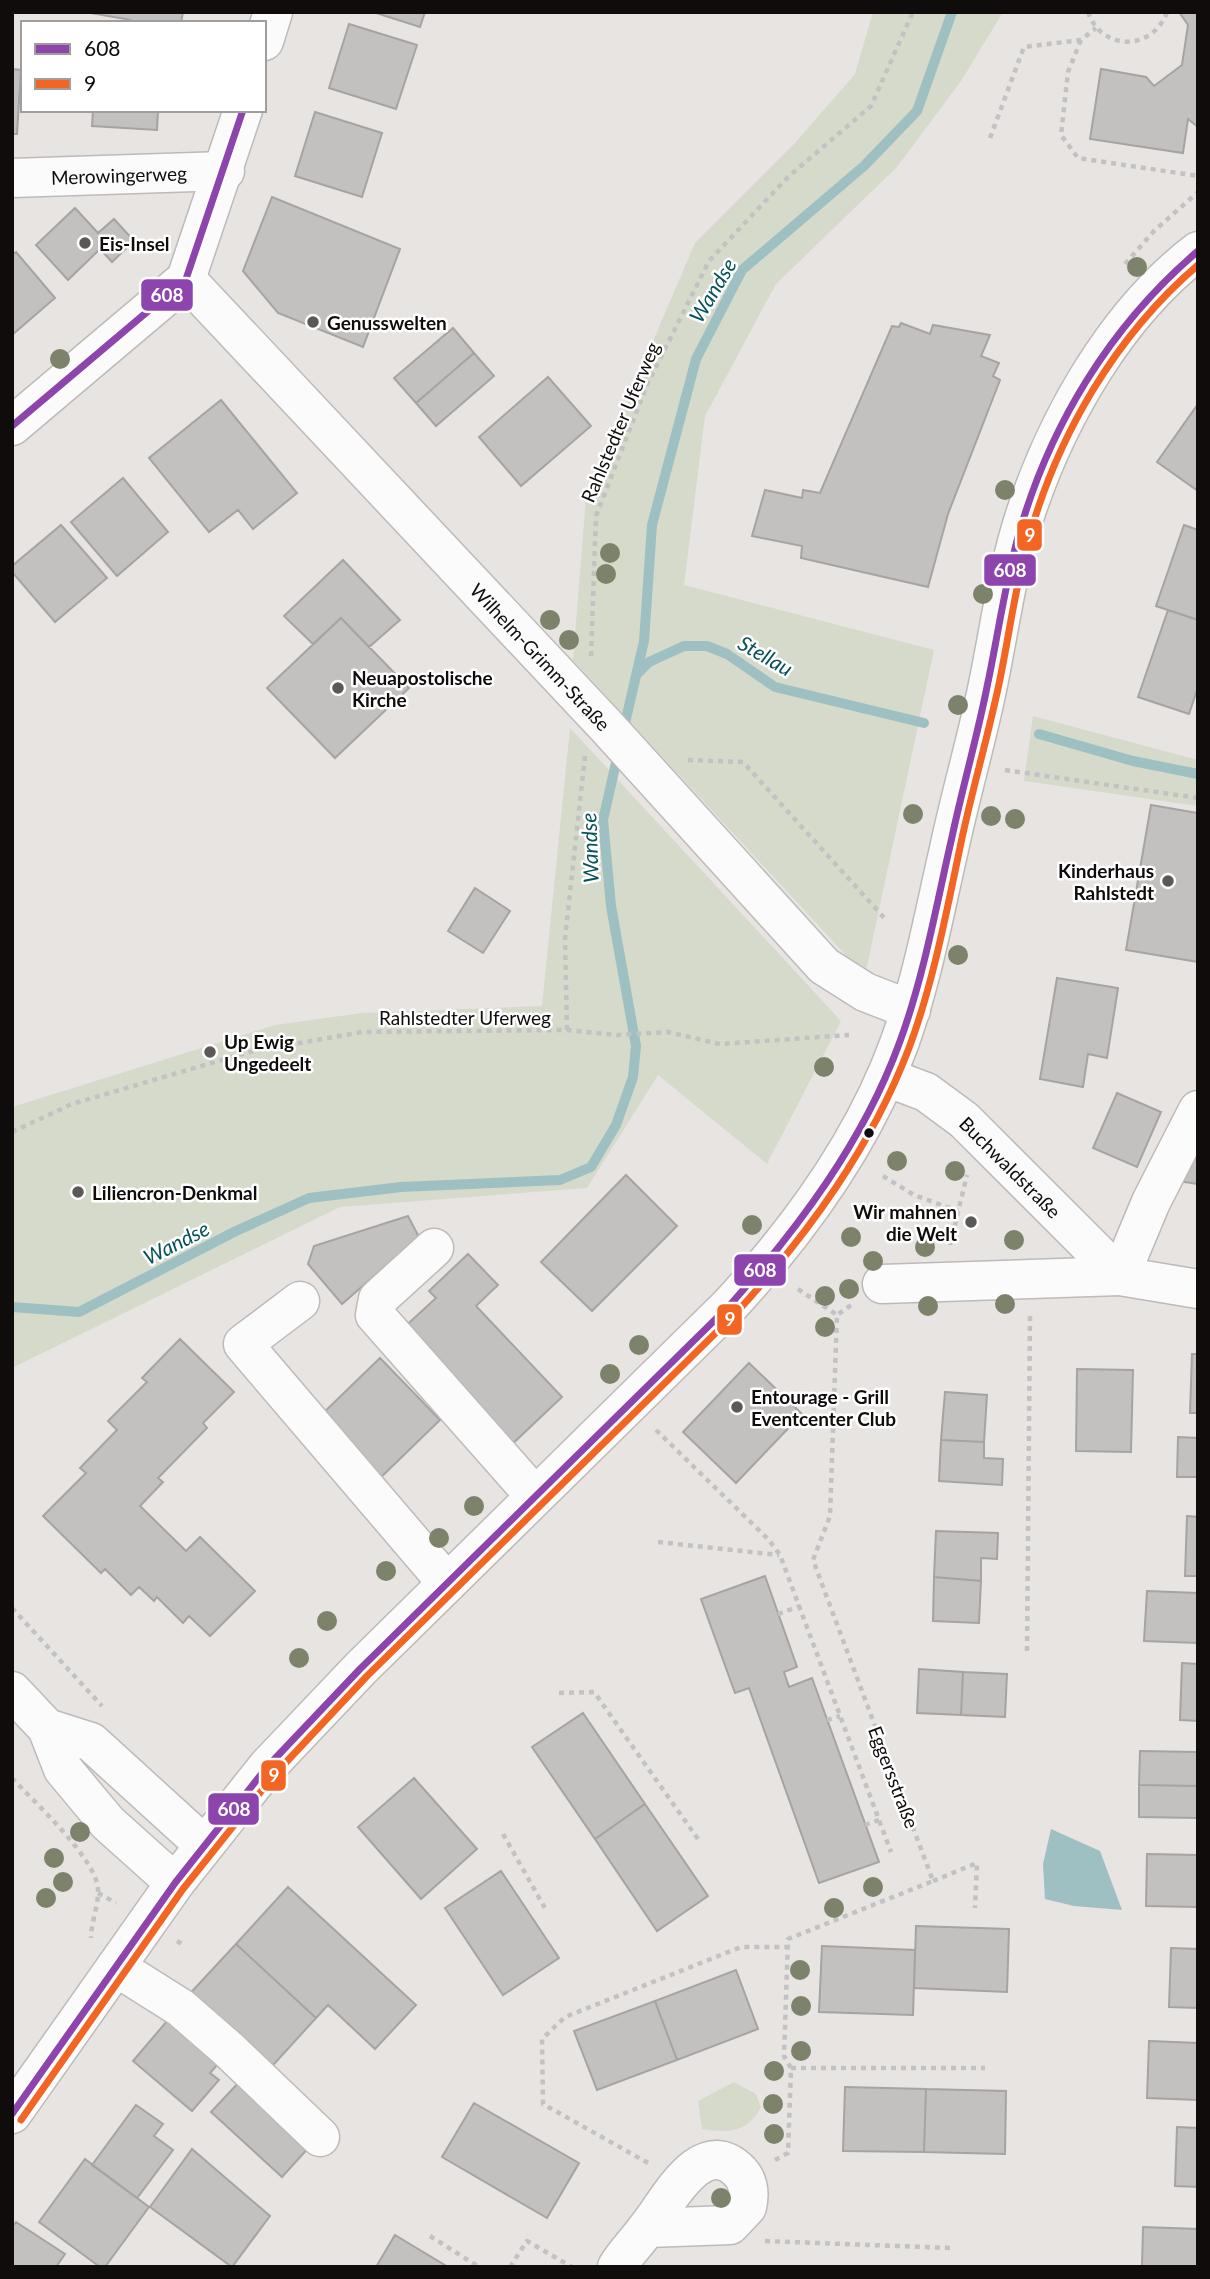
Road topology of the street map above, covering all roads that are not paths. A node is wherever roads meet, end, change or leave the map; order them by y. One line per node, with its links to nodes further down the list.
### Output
1 (273, 12): 2 (main road)
2 (266, 35)
3 (242, 112): 4 (main road)
4 (225, 171): 5 (main road, Merowingerweg); 7 (main road)
5 (12, 178)
6 (1198, 251): 9 (main road)
7 (186, 279): 8 (main road); 9 (main road, Wilhelm-Grimm-Straße)
8 (12, 426)
9 (911, 1010): 10 (main road)
10 (886, 1077): 13 (main road, Buchwaldstraße); 17 (main road)
11 (1198, 1110): 13 (main road)
12 (434, 1248): 17 (main road)
13 (1120, 1276): 14 (main road); 15 (main road)
14 (882, 1284)
15 (1198, 1289)
16 (300, 1301): 18 (main road)
17 (535, 1496): 18 (main road)
18 (447, 1583): 21 (main road)
19 (12, 1691): 20 (main road)
20 (47, 1728): 21 (main road); 22 (main road)
21 (204, 1844): 22 (main road)
22 (175, 1883): 23 (main road)
23 (116, 1968): 24 (main road); 25 (main road)
24 (12, 2114)
25 (320, 2137)
26 (648, 2228): 26 (main road); 27 (main road)
27 (617, 2267)

